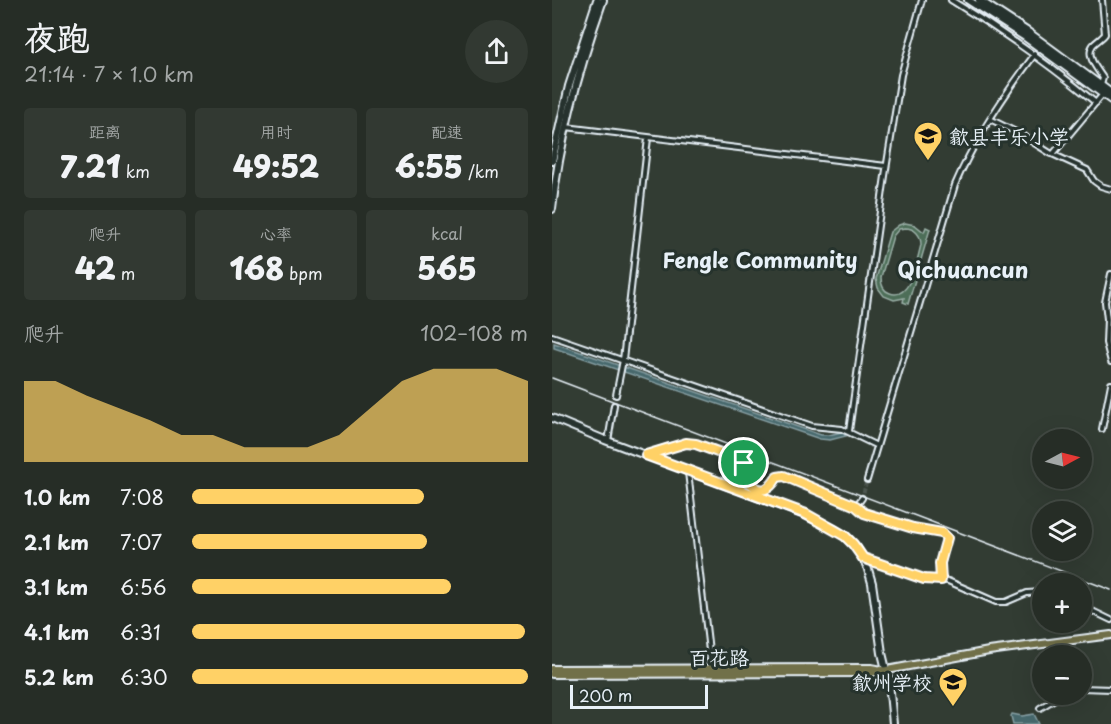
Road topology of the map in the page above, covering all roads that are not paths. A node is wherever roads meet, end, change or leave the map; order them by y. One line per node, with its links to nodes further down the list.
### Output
1 (597, 0): 18 (main road)
2 (603, 0): 15 (main road)
3 (922, 0): 19 (street)
4 (951, 0): 8 (street)
5 (968, 0): 11 (main road)
6 (980, 0): 9 (main road)
7 (1102, 0): 9 (street)
8 (1035, 54): 13 (street); 14 (street)
9 (1101, 85): 10 (main road)
10 (1111, 93)
11 (1103, 94): 12 (main road); 13 (street)
12 (1111, 100)
13 (1096, 103): 17 (street)
14 (990, 119): 17 (street); 33 (street)
15 (565, 127): 16 (street); 21 (main road)
16 (648, 138): 19 (street); 24 (street)
17 (1053, 154): 20 (street)
18 (552, 161)
19 (886, 166): 31 (street)
20 (1111, 189)
21 (552, 209)
22 (1111, 274): 25 (street)
23 (552, 336): 24 (street)
24 (622, 362): 27 (street); 31 (street)
25 (1111, 362)
26 (1111, 384): 30 (street)
27 (616, 394)
28 (614, 405): 32 (street)
29 (552, 418): 32 (main road)
30 (1102, 429)
31 (849, 431): 33 (street)
32 (608, 441): 34 (main road)
33 (877, 446): 36 (street)
34 (646, 455): 35 (main road); 38 (street)
35 (688, 471): 39 (main road); 45 (street)
36 (867, 480)
37 (862, 498): 38 (street)
38 (856, 506): 40 (street)
39 (863, 558): 40 (street); 47 (main road)
40 (941, 580): 41 (street)
41 (1032, 593)
42 (1092, 611): 43 (street)
43 (1111, 620)
44 (1111, 635): 47 (main road, 百花路)
45 (711, 668): 46 (main road, 百花路); 47 (main road, 百花路)
46 (552, 669)
47 (886, 670): 48 (main road, 百花路); 53 (main road)
48 (552, 674)
49 (1092, 688): 50 (street)
50 (1111, 688)
51 (1045, 705): 52 (street)
52 (1040, 708)
53 (893, 724)

